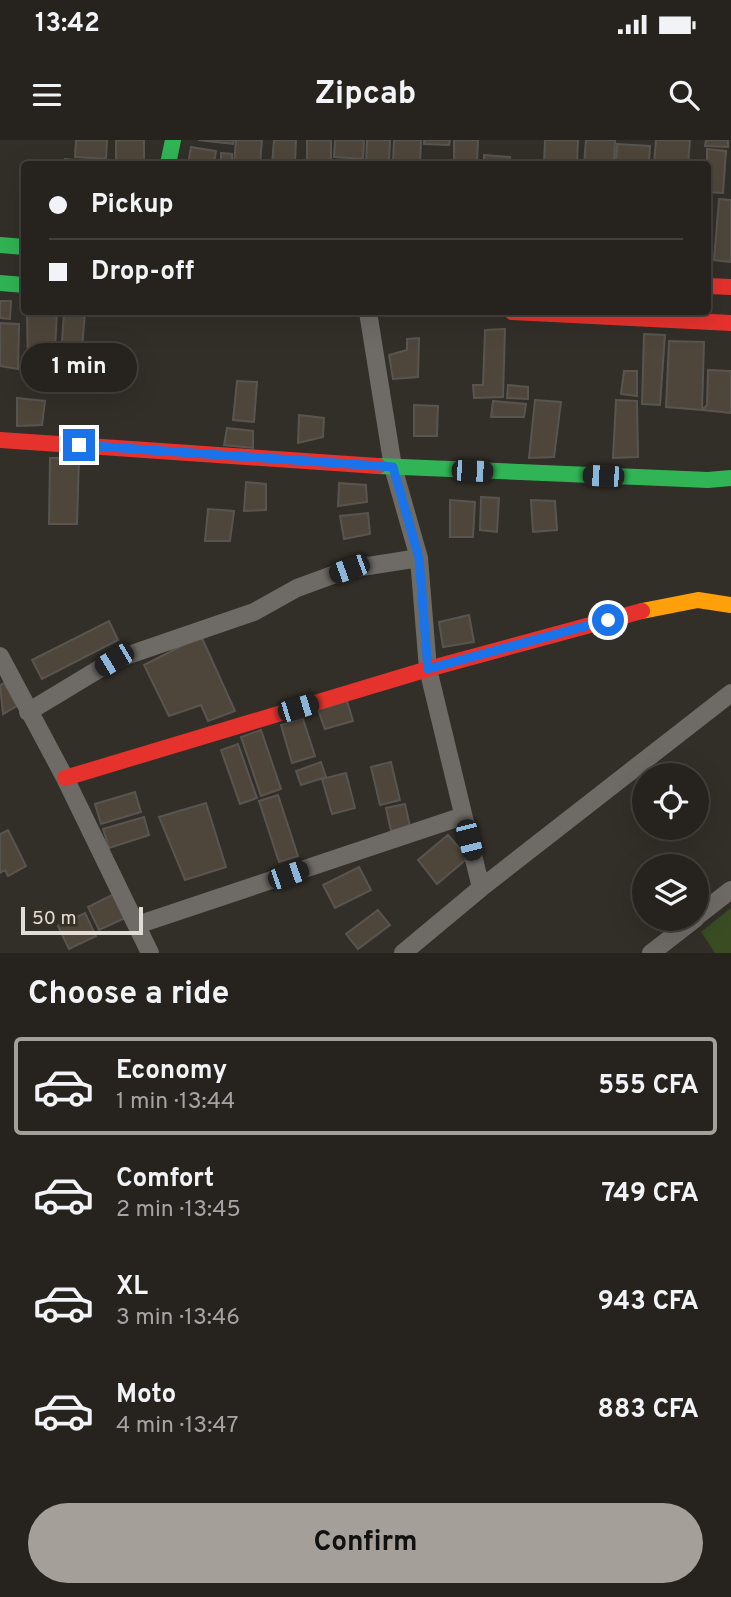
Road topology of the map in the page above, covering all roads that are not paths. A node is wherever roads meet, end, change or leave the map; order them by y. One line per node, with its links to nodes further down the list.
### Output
1 (173, 140): 2 (main road)
2 (169, 161)
3 (0, 246): 4 (main road)
4 (21, 247)
5 (0, 284): 6 (main road)
6 (21, 285)
7 (711, 286): 8 (main road)
8 (731, 287)
9 (368, 315): 13 (street)
10 (572, 315): 11 (main road)
11 (731, 323)
12 (0, 440): 13 (main road)
13 (393, 467): 14 (main road); 15 (street)
14 (731, 478)
15 (419, 558): 18 (street); 20 (street)
16 (731, 604): 18 (main road)
17 (0, 656): 20 (street)
18 (428, 669): 21 (main road); 22 (street)
19 (731, 693): 23 (street)
20 (28, 712): 21 (street)
21 (65, 778): 26 (street)
22 (463, 816): 23 (street); 26 (street)
23 (481, 888): 28 (street)
24 (731, 890): 25 (street)
25 (709, 908)
26 (137, 925): 29 (street)
27 (679, 931): 31 (street)
28 (424, 946): 30 (street)
29 (150, 953)
30 (403, 953)
31 (650, 953)

